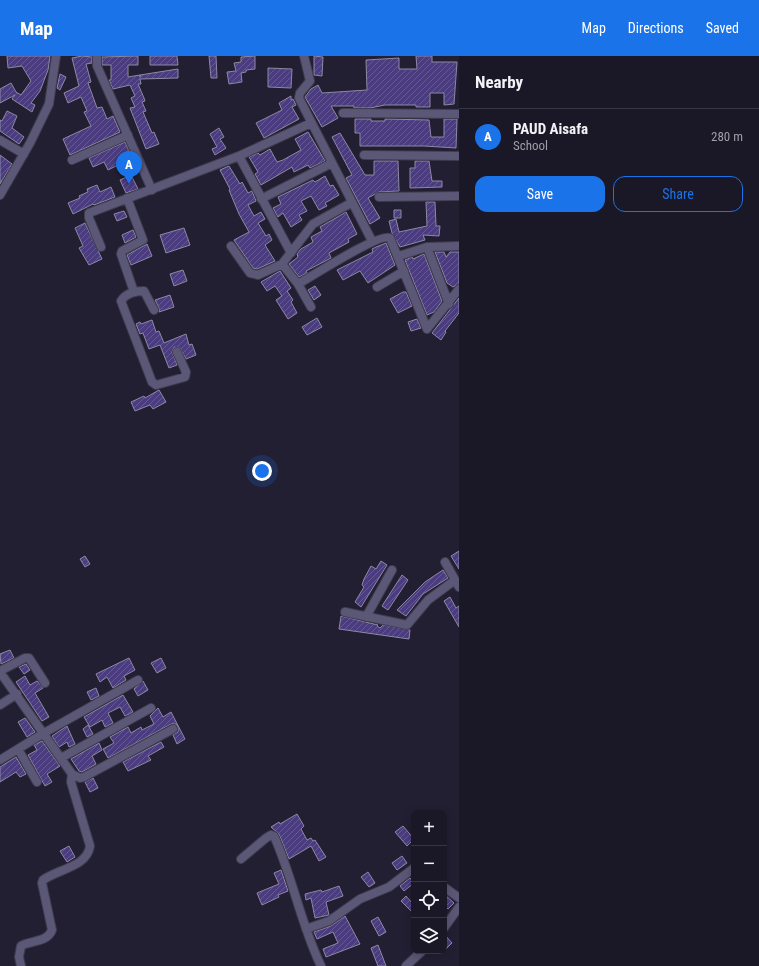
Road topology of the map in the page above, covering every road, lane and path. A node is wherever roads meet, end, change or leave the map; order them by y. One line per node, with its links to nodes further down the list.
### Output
1 (56, 56): 9 (street)
2 (96, 56): 7 (street)
3 (304, 56): 6 (street)
4 (343, 113): 5 (street)
5 (459, 114)
6 (311, 122): 11 (street); 14 (street)
7 (128, 135): 13 (street); 15 (street)
8 (0, 140): 9 (street)
9 (24, 154): 16 (street)
10 (364, 155): 12 (street)
11 (239, 156): 15 (street); 20 (street)
12 (459, 156)
13 (72, 160)
14 (332, 163): 20 (street); 21 (street)
15 (152, 190): 19 (street)
16 (0, 195)
17 (459, 196): 18 (street)
18 (379, 197)
19 (128, 198): 25 (street); 34 (street)
20 (261, 199): 27 (street)
21 (351, 203): 22 (street); 27 (street)
22 (372, 242): 28 (street); 31 (street)
23 (231, 246): 29 (street)
24 (459, 246): 26 (street)
25 (100, 247)
26 (427, 247): 28 (street); 35 (street)
27 (291, 253): 29 (street)
28 (399, 256): 30 (street)
29 (282, 264): 31 (street)
30 (404, 271): 32 (street); 35 (street)
31 (298, 284): 36 (street)
32 (376, 287)
33 (459, 290): 35 (street)
34 (134, 292): 37 (street); 38 (street)
35 (449, 304)
36 (311, 307)
37 (154, 310)
38 (177, 352)
39 (445, 562): 41 (street)
40 (392, 570): 43 (street)
41 (457, 583): 43 (street)
42 (345, 612): 43 (street)
43 (366, 617)
44 (0, 671): 46 (street); 47 (street)
45 (138, 680): 51 (street)
46 (45, 683)
47 (17, 694): 48 (street); 51 (street)
48 (0, 705)
49 (151, 708): 53 (street)
50 (173, 729): 55 (street)
51 (44, 733): 52 (street); 53 (street)
52 (18, 749): 54 (street); 56 (street)
53 (61, 758): 55 (street)
54 (0, 760)
55 (72, 774): 65 (street)
56 (37, 782)
57 (241, 859): 63 (street)
58 (411, 870): 63 (street)
59 (447, 889): 60 (street)
60 (459, 898)
61 (459, 907): 62 (street)
62 (447, 924)
63 (306, 929): 66 (street)
64 (419, 954): 67 (street)
65 (21, 966)
66 (321, 966)
67 (406, 966)

